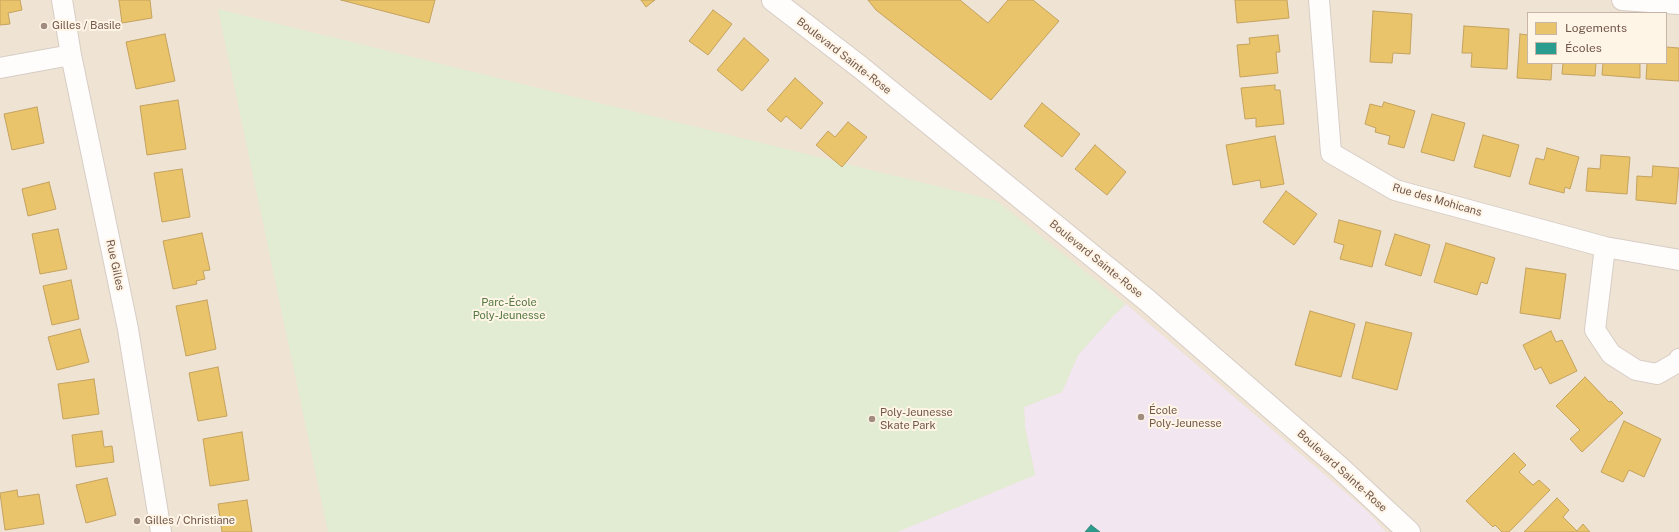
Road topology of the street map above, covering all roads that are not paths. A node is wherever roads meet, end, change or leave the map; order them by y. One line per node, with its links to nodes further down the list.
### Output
1 (62, 0): 6 (street, Rue Gilles)
2 (773, 0): 12 (street, Boulevard Sainte-Rose)
3 (1319, 0): 8 (street, Rue des Mohicans)
4 (1622, 0): 5 (street)
5 (1679, 4)
6 (71, 55): 7 (street); 11 (street, Rue Gilles)
7 (0, 68)
8 (1605, 247): 9 (street, Rue des Mohicans); 10 (street)
9 (1679, 260)
10 (1679, 359)
11 (161, 532)
12 (1409, 532)

